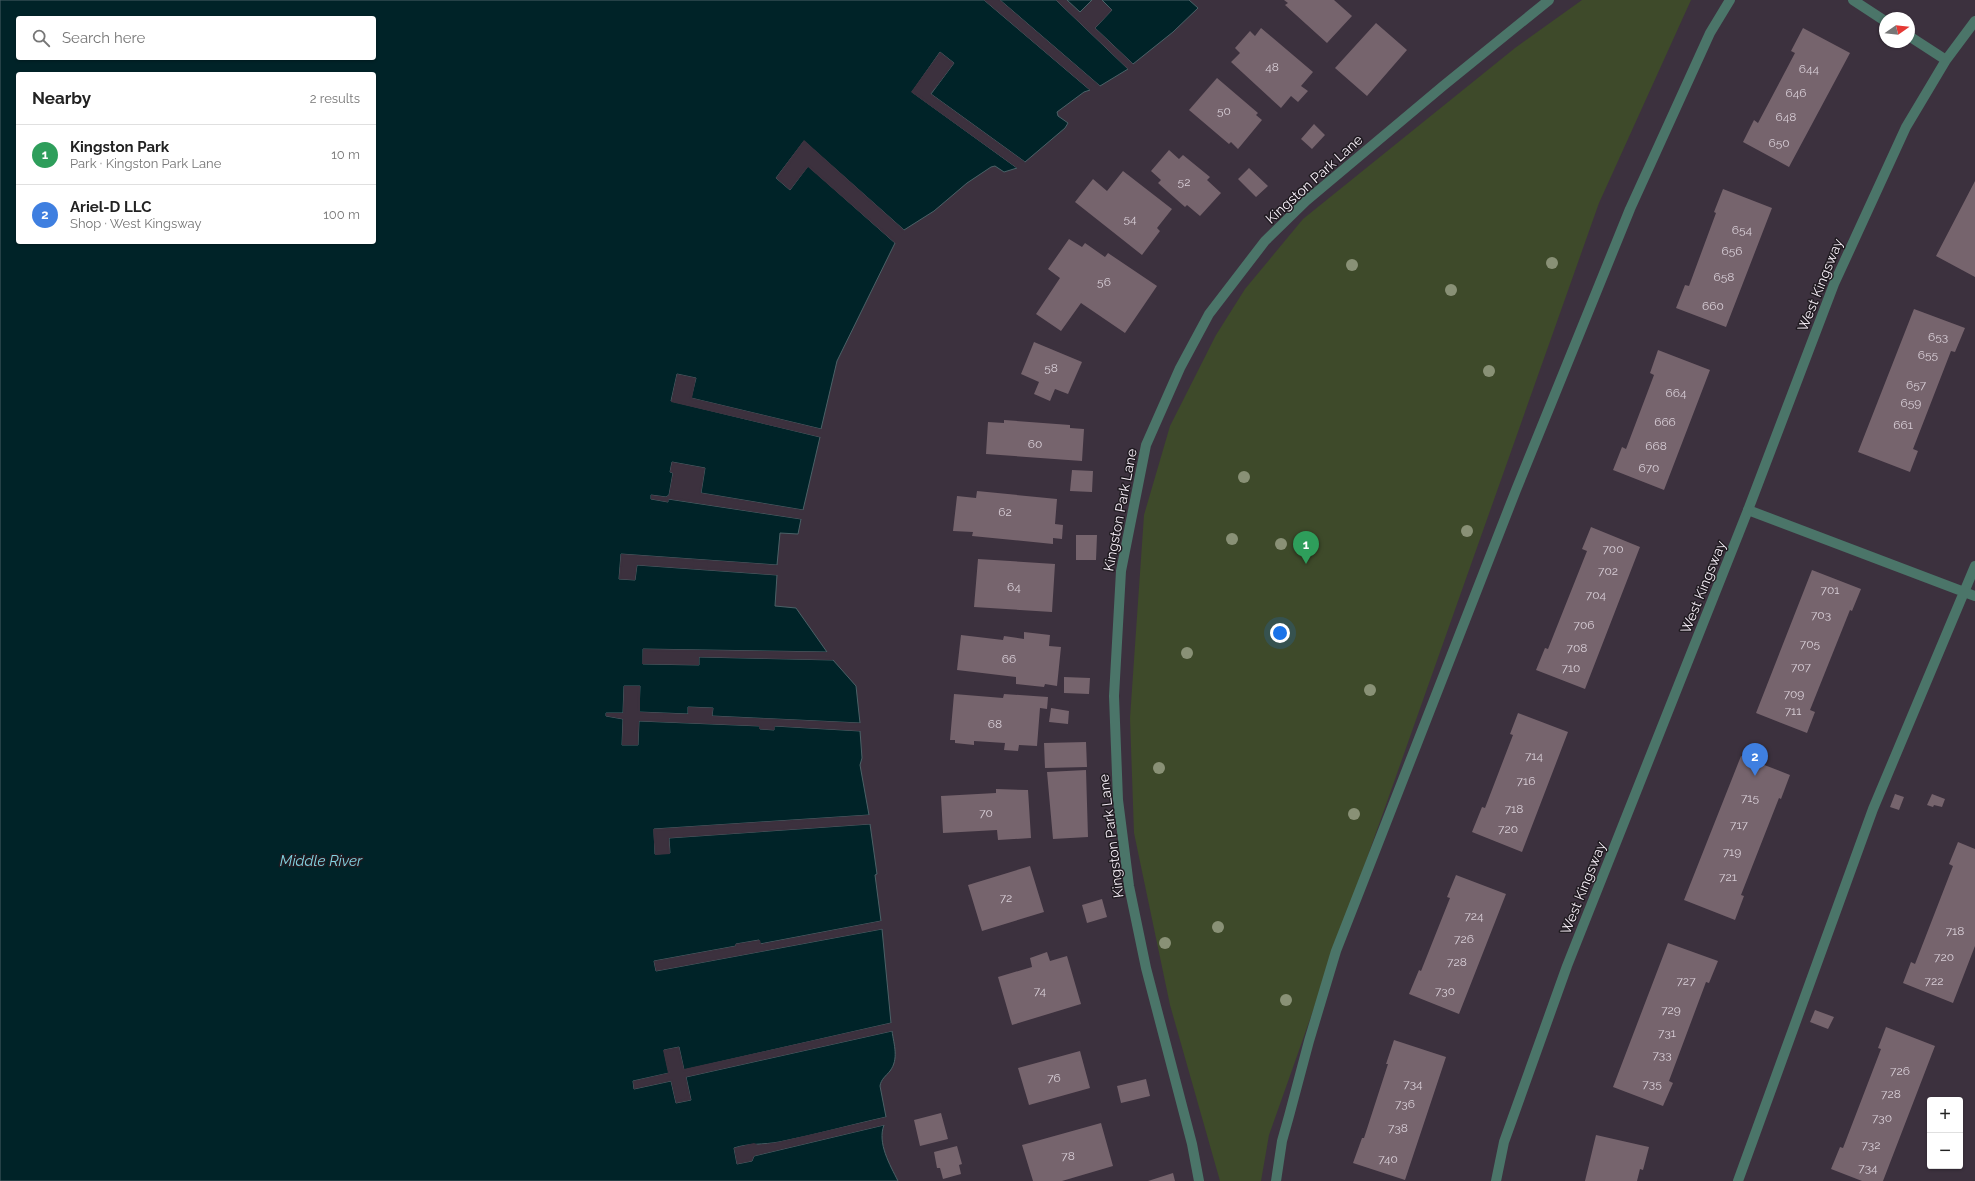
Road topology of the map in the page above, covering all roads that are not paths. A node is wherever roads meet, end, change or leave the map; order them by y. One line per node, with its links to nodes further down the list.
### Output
1 (1549, 0): 12 (street, Kingston Park Lane)
2 (1730, 0): 13 (street)
3 (1853, 0): 4 (street)
4 (1879, 17)
5 (1975, 21): 7 (street, West Kingsway)
6 (1915, 40): 7 (street)
7 (1946, 60): 8 (street, West Kingsway)
8 (1748, 510): 10 (street); 14 (street, West Kingsway)
9 (1975, 566): 10 (street)
10 (1965, 592): 11 (street); 15 (street)
11 (1975, 596)
12 (1199, 1181)
13 (1276, 1181)
14 (1496, 1181)
15 (1738, 1181)

